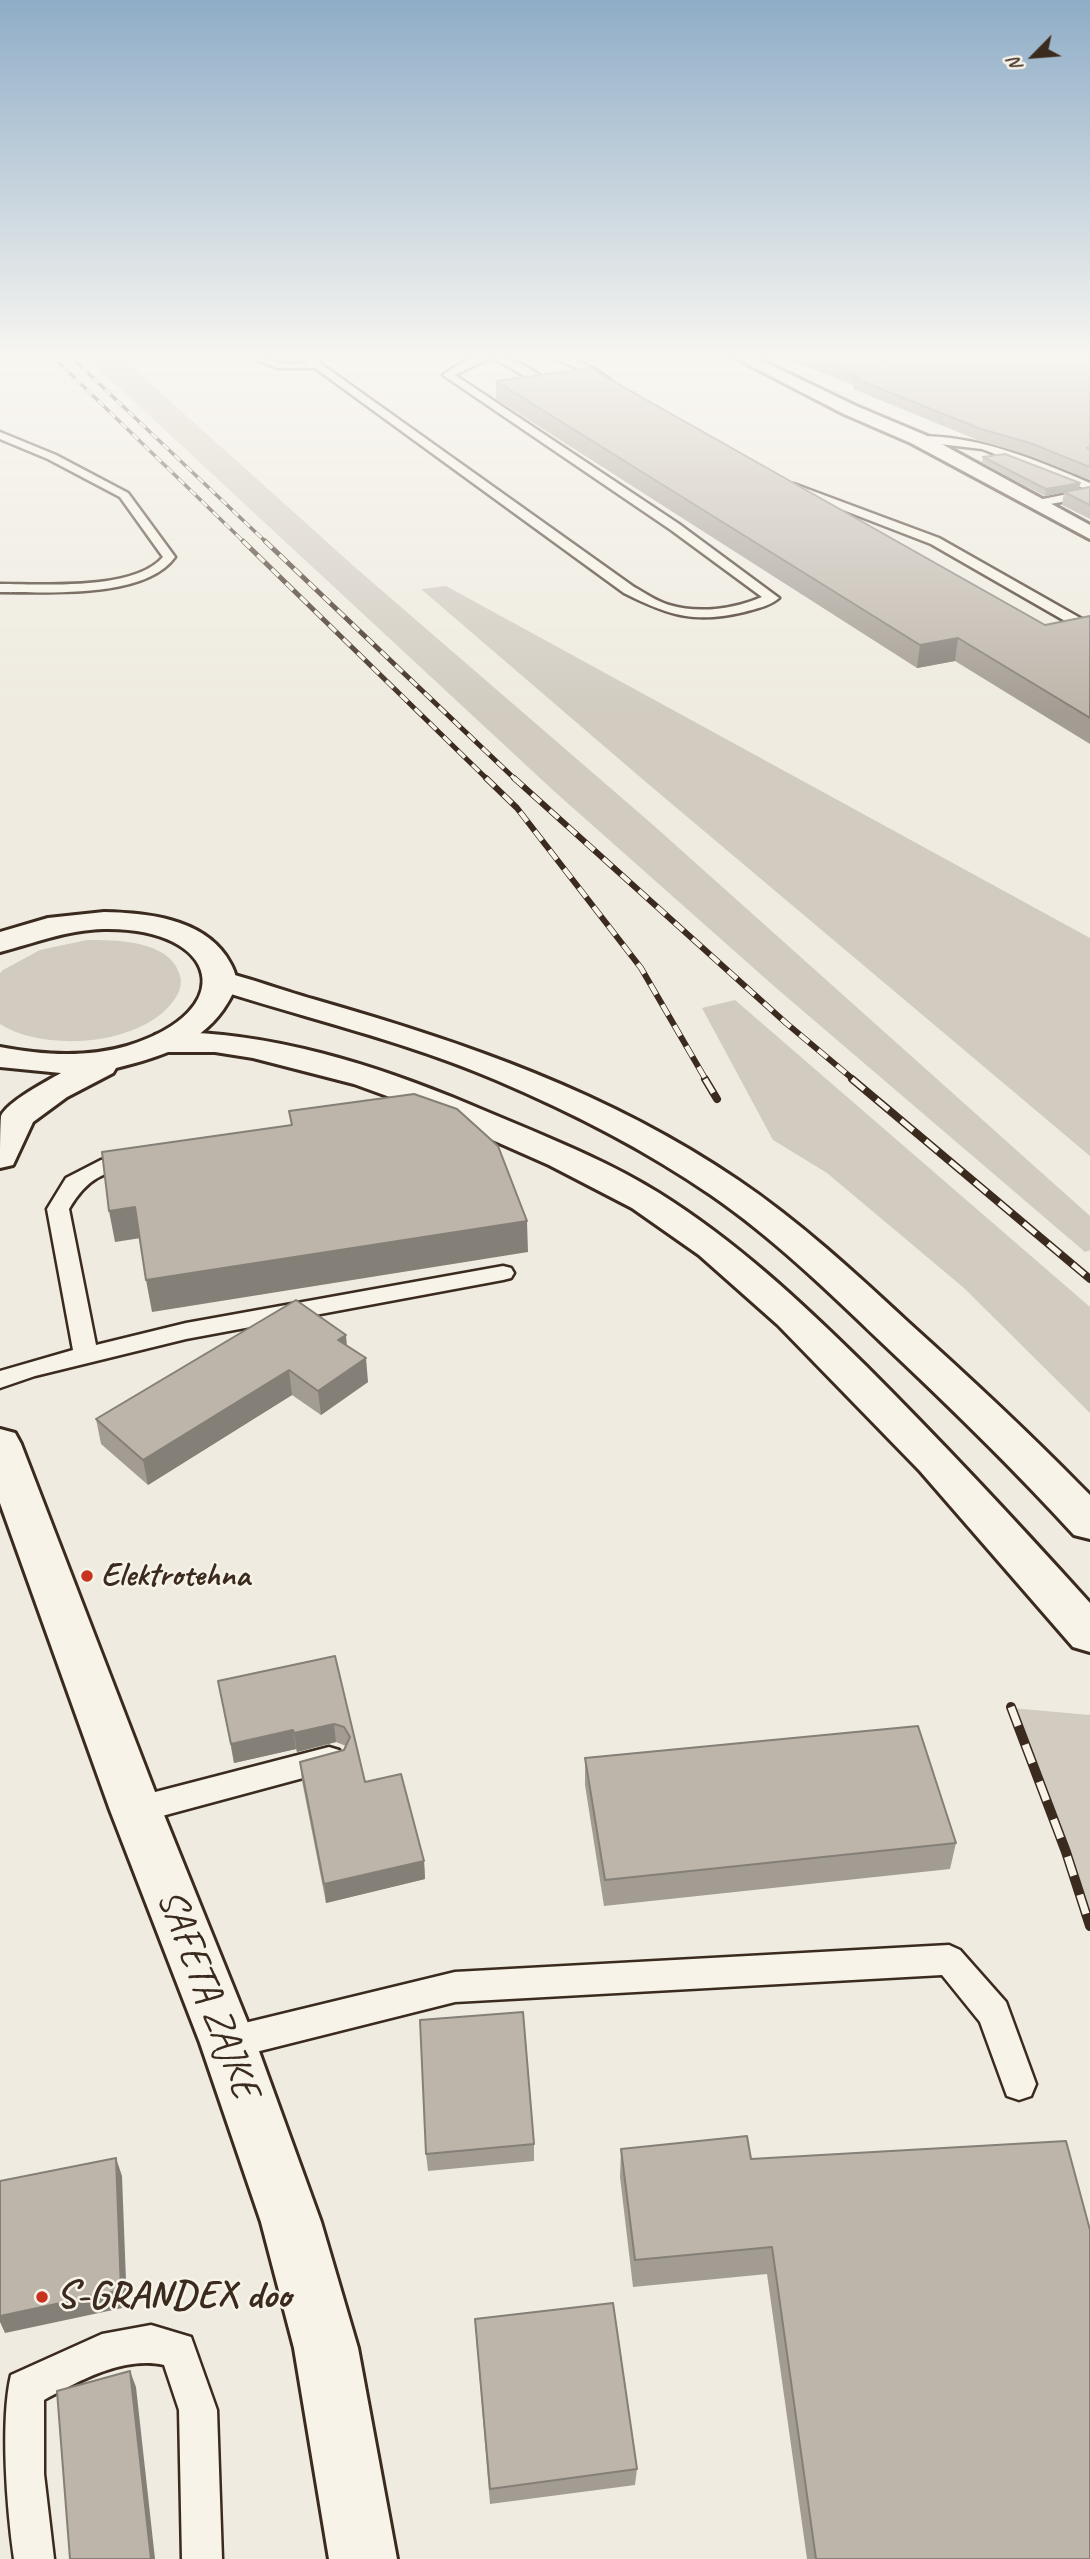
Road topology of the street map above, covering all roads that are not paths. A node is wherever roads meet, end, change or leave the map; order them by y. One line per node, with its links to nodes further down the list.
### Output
1 (87, 475): 11 (lane)
2 (471, 475): 3 (lane)
3 (599, 475)
4 (985, 475): 9 (main road)
5 (1063, 475): 7 (lane)
6 (779, 480): 12 (lane)
7 (1090, 487)
8 (1090, 493): 9 (lane)
9 (1037, 504): 10 (main road)
10 (1090, 533)
11 (0, 587)
12 (1084, 626)
13 (0, 911): 14 (main road)
14 (79, 922): 15 (main road); 16 (main road)
15 (0, 943)
16 (220, 980): 17 (main road); 26 (main road)
17 (167, 1042): 19 (main road); 27 (main road)
18 (0, 1057): 19 (main road)
19 (120, 1057): 20 (main road)
20 (0, 1157)
21 (146, 1157): 23 (lane)
22 (503, 1273): 23 (lane)
23 (86, 1355): 24 (lane)
24 (0, 1380)
25 (0, 1444): 29 (main road, SAFETA ZAJKE)
26 (1090, 1523)
27 (1090, 1634)
28 (335, 1757): 29 (lane)
29 (136, 1810): 30 (main road, SAFETA ZAJKE)
30 (228, 2043): 31 (lane); 34 (main road, SAFETA ZAJKE)
31 (1019, 2084)
32 (34, 2559): 33 (lane)
33 (202, 2559)
34 (363, 2559)

